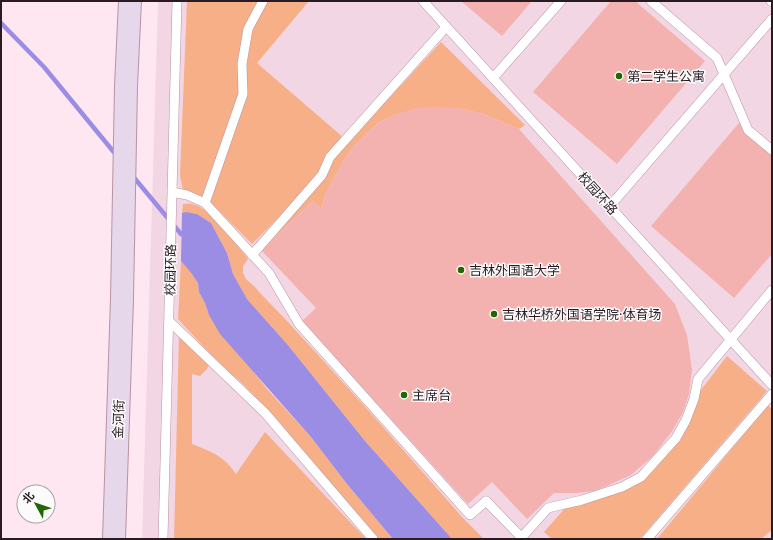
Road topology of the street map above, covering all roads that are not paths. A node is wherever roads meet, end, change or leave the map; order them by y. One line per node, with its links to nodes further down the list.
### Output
1 (130, 1): 22 (street, 金河街)
2 (177, 1): 12 (lane, 校园环路)
3 (263, 1): 13 (lane)
4 (423, 1): 8 (lane, 校园环路)
5 (562, 1): 10 (lane)
6 (651, 1): 9 (lane)
7 (772, 19): 9 (lane)
8 (446, 27): 10 (lane, 校园环路); 15 (lane)
9 (724, 74): 11 (lane); 14 (lane)
10 (493, 78): 14 (lane, 校园环路)
11 (772, 150)
12 (172, 192): 13 (lane); 17 (lane, 校园环路)
13 (205, 203): 15 (lane)
14 (610, 206): 18 (lane, 校园环路)
15 (252, 255): 21 (lane)
16 (772, 290): 18 (lane)
17 (169, 321): 23 (lane, 校园环路); 24 (lane)
18 (731, 339): 19 (lane, 校园环路); 21 (lane)
19 (772, 385)
20 (772, 394): 25 (lane)
21 (523, 538)
22 (114, 539)
23 (163, 539)
24 (373, 539)
25 (647, 539)

